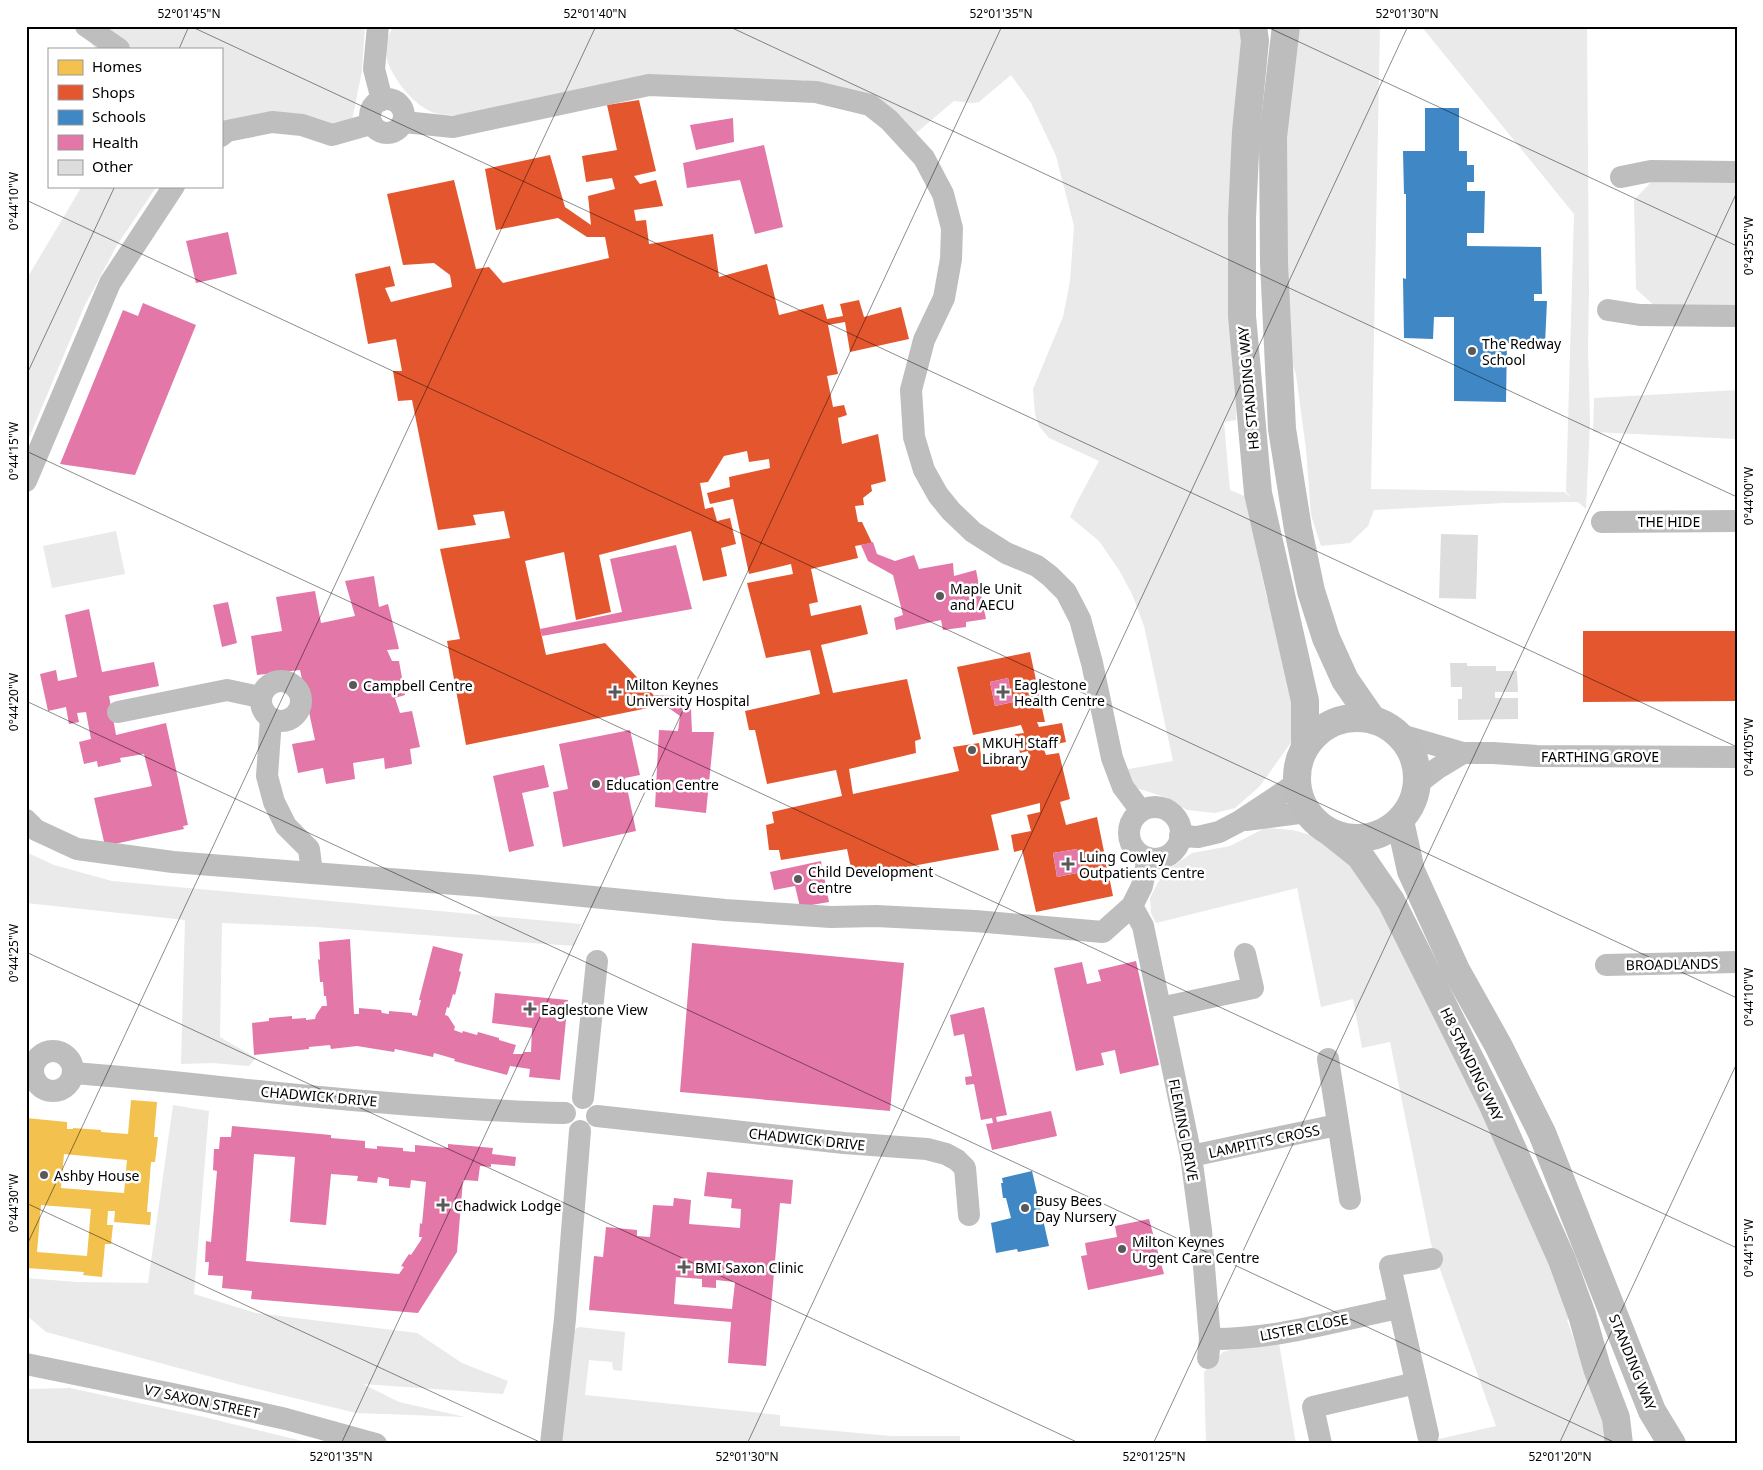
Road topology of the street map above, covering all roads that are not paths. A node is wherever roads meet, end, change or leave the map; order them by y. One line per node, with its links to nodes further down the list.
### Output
1 (86, 26): 5 (street)
2 (1253, 26): 23 (highway, H8 STANDING WAY)
3 (1286, 26): 21 (highway)
4 (380, 30): 6 (street)
5 (118, 48)
6 (382, 100): 7 (street); 8 (street)
7 (404, 122): 8 (street); 28 (street)
8 (371, 124): 9 (street)
9 (222, 135)
10 (1737, 172): 11 (street)
11 (1621, 177)
12 (173, 188): 15 (street)
13 (1608, 310): 14 (street)
14 (1737, 316)
15 (26, 481)
16 (1737, 521): 17 (street, THE HIDE)
17 (1602, 522)
18 (260, 698): 19 (street); 20 (street); 20 (street)
19 (118, 712)
20 (271, 719): 36 (street)
21 (1372, 719): 22 (highway); 23 (highway)
22 (1401, 735): 24 (street, FARTHING GROVE); 27 (highway)
23 (1306, 746): 26 (highway)
24 (1463, 753): 25 (street, FARTHING GROVE); 27 (street)
25 (1737, 756)
26 (1296, 782): 29 (highway); 31 (street)
27 (1417, 784): 32 (highway)
28 (1141, 811): 34 (street); 35 (street)
29 (1307, 812): 31 (street); 33 (highway)
30 (26, 820): 36 (street)
31 (1240, 821): 34 (street)
32 (1400, 821): 33 (highway); 54 (highway, H8 STANDING WAY)
33 (1330, 832): 63 (highway, H8 STANDING WAY)
34 (1180, 836): 35 (street)
35 (1148, 858): 37 (street)
36 (312, 873): 37 (street)
37 (1132, 906): 42 (street, FLEMING DRIVE)
38 (1245, 954): 42 (street)
39 (597, 961): 45 (street)
40 (1737, 962): 41 (street, BROADLANDS)
41 (1606, 965)
42 (1160, 1008): 50 (street, FLEMING DRIVE)
43 (1328, 1058): 48 (street, LAMPITTS CROSS)
44 (73, 1073): 46 (street, CHADWICK DRIVE)
45 (583, 1098): 46 (street); 47 (street)
46 (565, 1113): 49 (street)
47 (597, 1116): 49 (street); 52 (street, CHADWICK DRIVE)
48 (1337, 1125): 50 (street, LAMPITTS CROSS); 51 (street, LAMPITTS CROSS)
49 (580, 1131): 60 (street)
50 (1191, 1156): 56 (street, FLEMING DRIVE)
51 (1350, 1199)
52 (969, 1215)
53 (1432, 1259): 55 (street)
54 (1610, 1305): 64 (highway, STANDING WAY)
55 (1398, 1308): 56 (street, LISTER CLOSE); 58 (street)
56 (1209, 1349)
57 (26, 1364): 61 (street, V7 SAXON STREET)
58 (1416, 1383): 59 (street); 62 (street)
59 (1428, 1435)
60 (546, 1441)
61 (376, 1444)
62 (1321, 1444)
63 (1620, 1444)
64 (1672, 1444)

